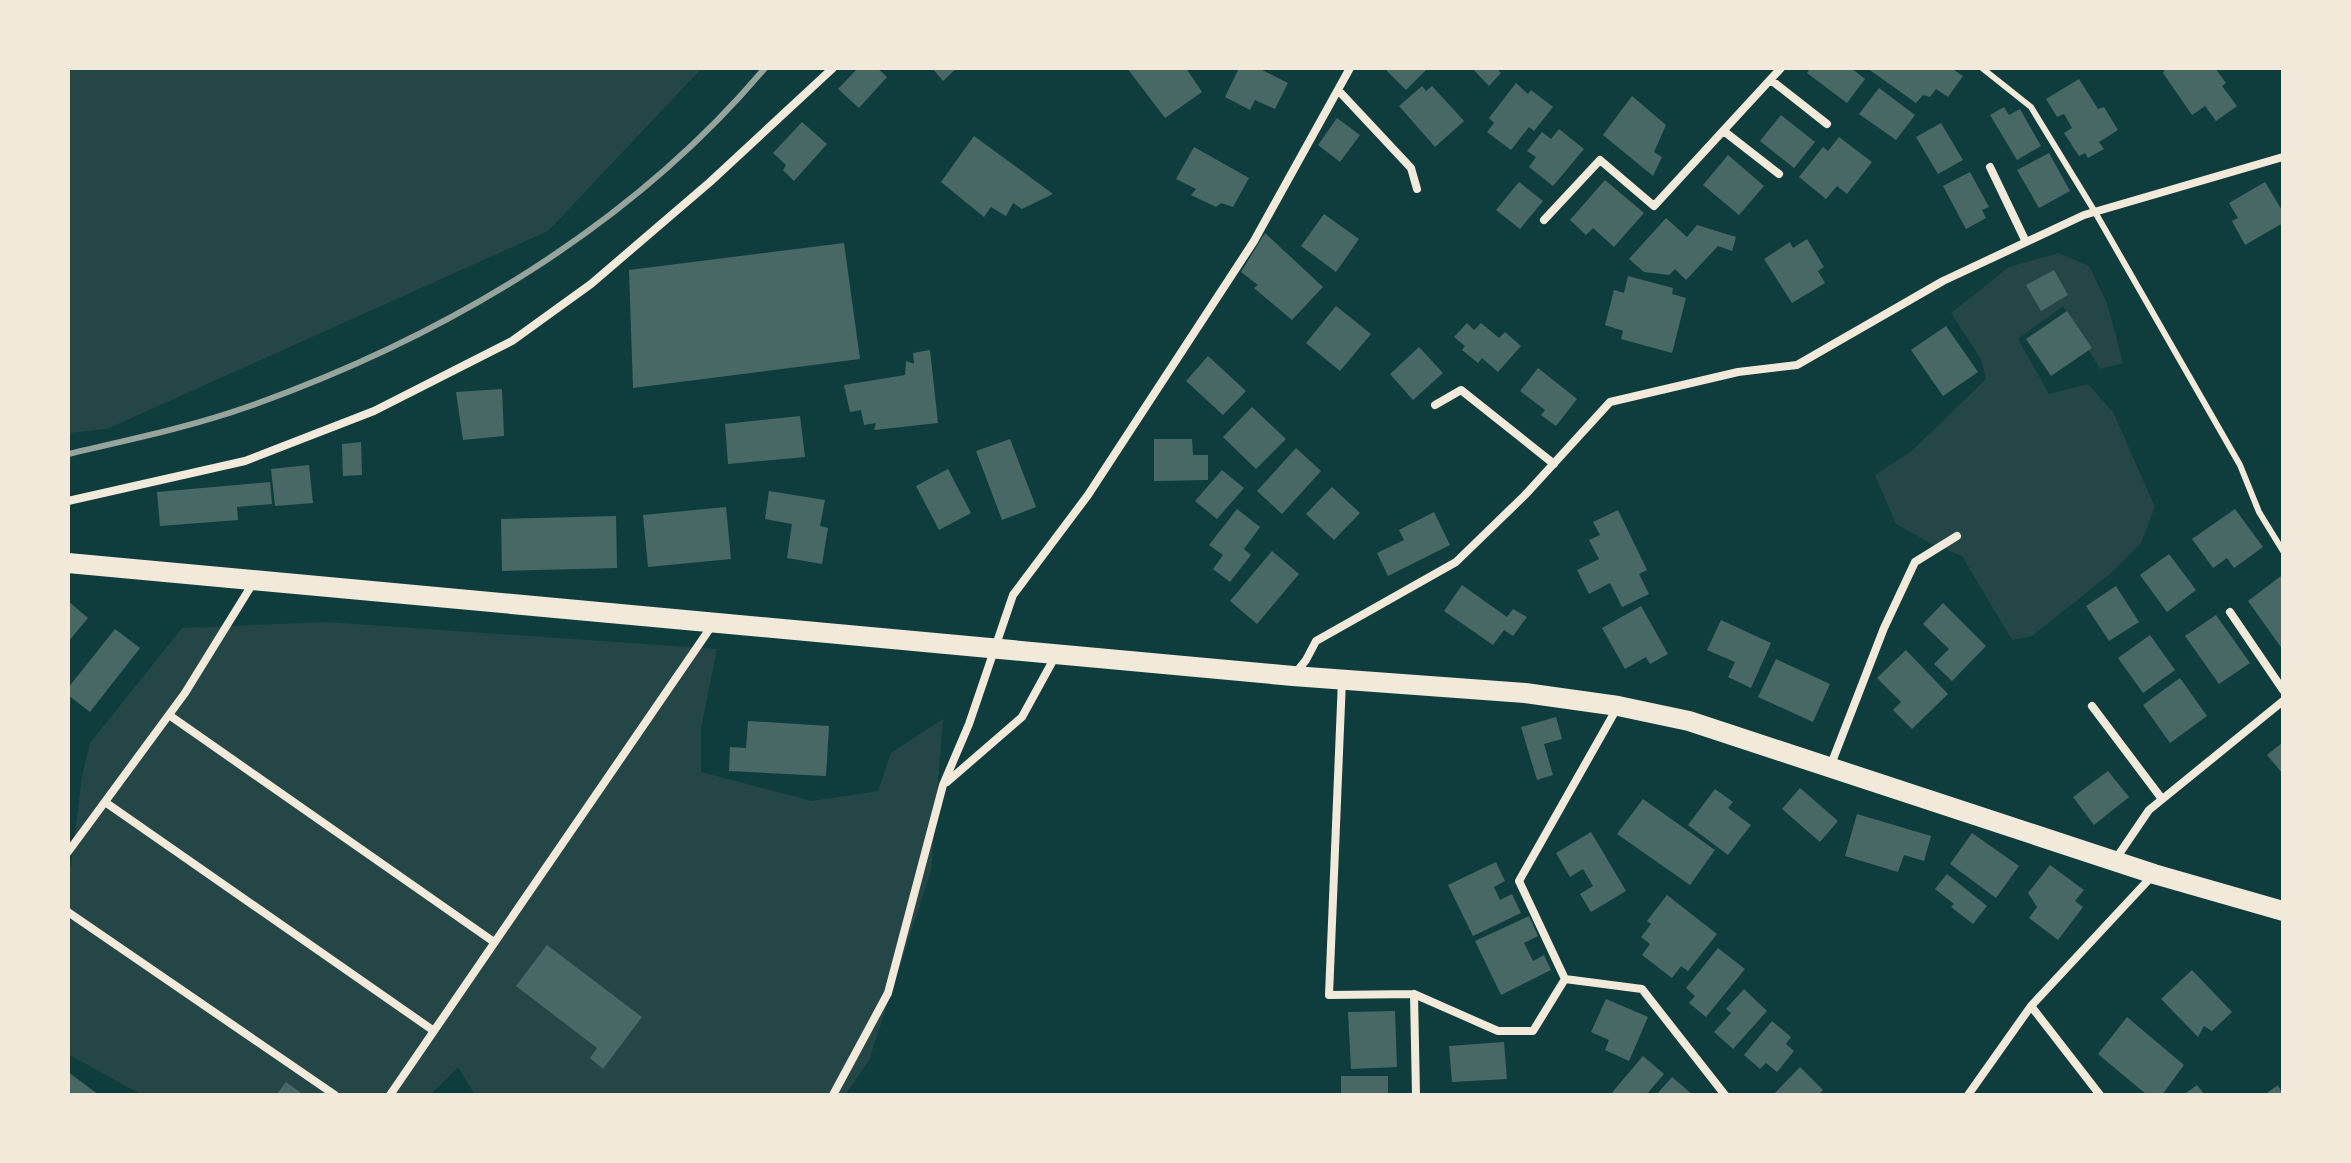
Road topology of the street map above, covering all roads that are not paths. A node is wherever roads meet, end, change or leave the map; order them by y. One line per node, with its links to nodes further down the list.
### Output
1 (833, 68): 18 (street)
2 (1350, 68): 6 (street)
3 (1781, 68): 5 (street)
4 (1982, 68): 13 (lane)
5 (1771, 80): 7 (street); 8 (street)
6 (1338, 90): 12 (street); 34 (street)
7 (1827, 124)
8 (1725, 132): 11 (street); 14 (street)
9 (2283, 157): 13 (street)
10 (1990, 167): 15 (street)
11 (1779, 174)
12 (1417, 189)
13 (2095, 212): 15 (street); 20 (lane)
14 (1544, 220)
15 (2026, 242): 17 (street)
16 (1435, 405): 17 (street)
17 (1554, 464): 26 (street)
18 (68, 501)
19 (1957, 536): 33 (street)
20 (2283, 551)
21 (68, 563): 22 (main road)
22 (255, 580): 24 (main road); 32 (street)
23 (2230, 612): 28 (street)
24 (715, 621): 25 (main road); 42 (street)
25 (1056, 654): 26 (main road); 34 (street)
26 (1293, 676): 27 (main road)
27 (1342, 679): 30 (main road); 44 (street)
28 (2283, 690)
29 (2283, 701): 35 (street)
30 (1618, 706): 33 (main road); 43 (street)
31 (2092, 706): 35 (street)
32 (169, 715): 36 (street); 42 (street)
33 (1830, 767): 38 (main road)
34 (943, 785): 49 (street)
35 (2162, 799): 38 (street)
36 (105, 802): 37 (street); 46 (street)
37 (68, 852)
38 (2115, 860): 39 (main road)
39 (2154, 874): 40 (main road); 45 (street)
40 (2283, 911)
41 (68, 912): 47 (street)
42 (494, 942): 46 (street)
43 (1565, 979): 44 (street); 51 (street)
44 (1414, 994): 50 (street)
45 (2031, 1006): 52 (street); 53 (street)
46 (434, 1031): 48 (street)
47 (335, 1095)
48 (390, 1095)
49 (833, 1095)
50 (1416, 1095)
51 (1725, 1095)
52 (1968, 1095)
53 (2100, 1095)

